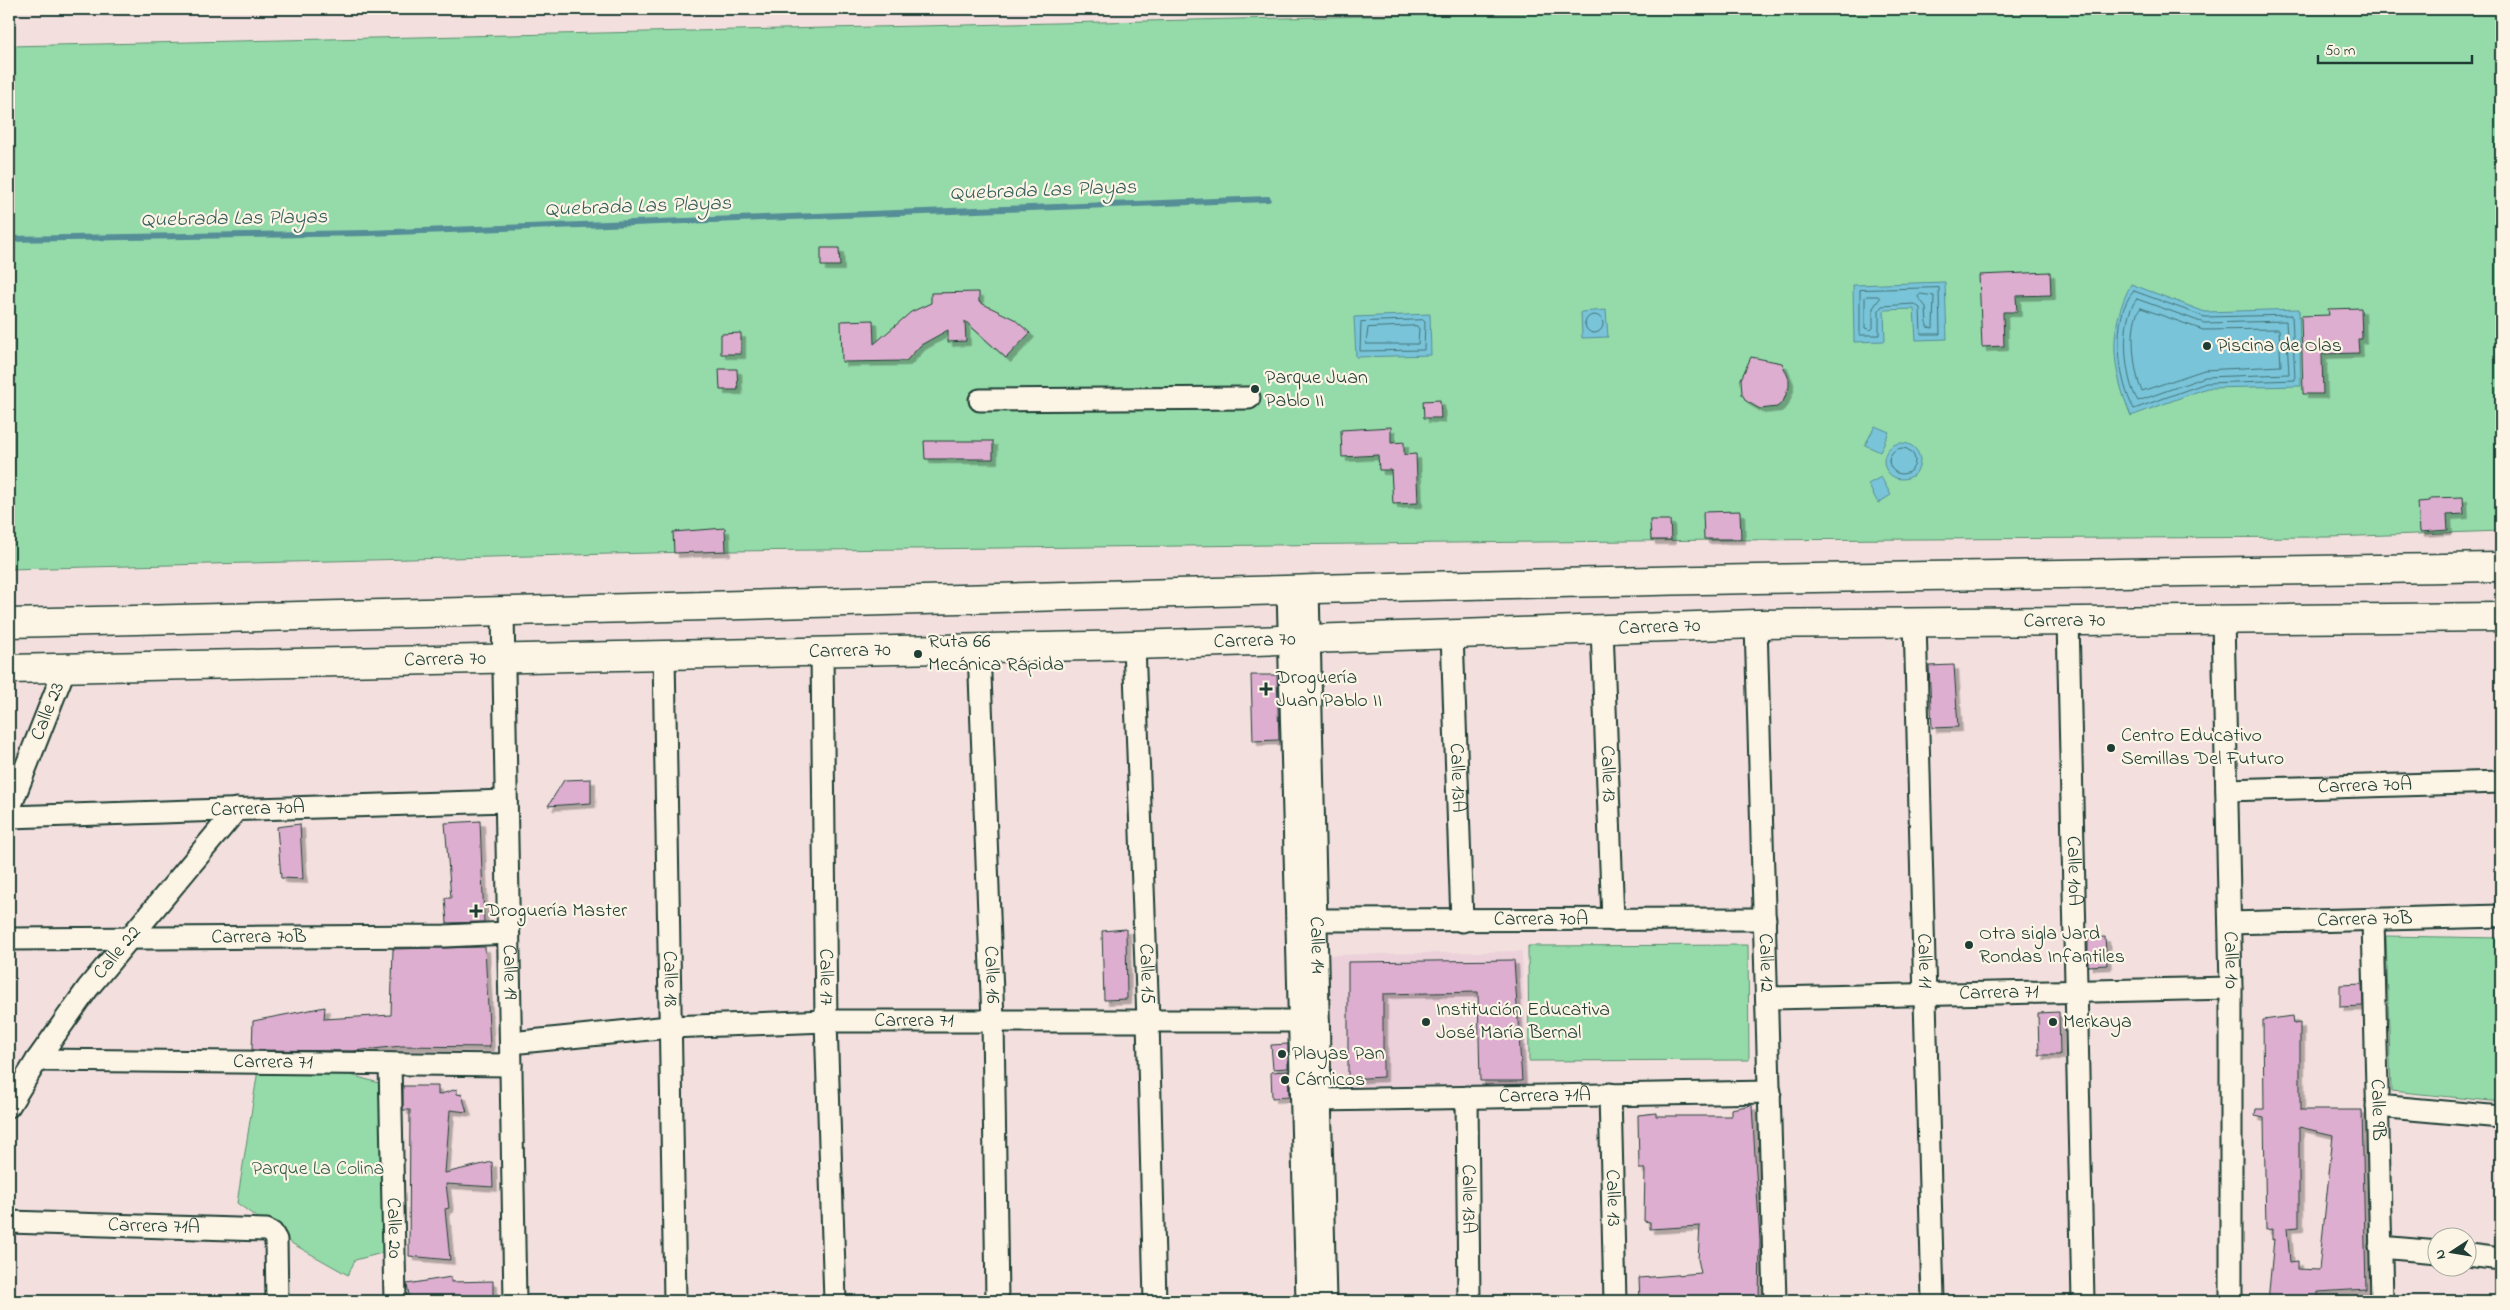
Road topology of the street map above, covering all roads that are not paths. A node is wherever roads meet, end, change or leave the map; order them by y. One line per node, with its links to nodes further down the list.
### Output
1 (1249, 398): 2 (street)
2 (980, 400)
3 (2501, 567): 4 (main road)
4 (1298, 589): 5 (main road); 14 (street, Calle 14)
5 (503, 612): 10 (main road); 19 (street, Calle 19)
6 (2501, 617): 7 (main road, Carrera 70)
7 (2223, 619): 8 (main road, Carrera 70); 23 (street, Calle 10)
8 (2068, 620): 9 (main road, Carrera 70); 39 (street, Calle 10A)
9 (1915, 621): 11 (main road, Carrera 70); 40 (street, Calle 11)
10 (9, 623)
11 (1756, 624): 12 (main road, Carrera 70); 29 (street, Calle 12)
12 (1602, 628): 13 (main road, Carrera 70); 32 (street, Calle 13)
13 (1452, 634): 14 (main road, Carrera 70); 33 (street, Calle 13A)
14 (1300, 639): 15 (main road, Carrera 70); 31 (street, Calle 14); 45 (street, Calle 14)
15 (1134, 645): 16 (main road, Carrera 70); 43 (street, Calle 15)
16 (979, 649): 17 (main road, Carrera 70); 42 (street, Calle 16)
17 (822, 652): 18 (main road, Carrera 70); 44 (street, Calle 17)
18 (664, 655): 19 (main road, Carrera 70); 46 (street, Calle 18)
19 (504, 659): 20 (main road, Carrera 70); 24 (street, Calle 19)
20 (65, 668): 21 (main road, Carrera 70); 26 (street, Calle 23)
21 (9, 669)
22 (2501, 782): 23 (street, Carrera 70A)
23 (2227, 790): 34 (street, Calle 10)
24 (506, 800): 25 (street, Carrera 70A); 35 (street, Calle 19)
25 (236, 809): 27 (street, Carrera 70A); 36 (street, Calle 22)
26 (9, 810)
27 (9, 817)
28 (2501, 916): 30 (street, Carrera 70B)
29 (1765, 919): 32 (street, Carrera 70A); 41 (street, Calle 12)
30 (2373, 919): 34 (street, Carrera 70B); 56 (street, Calle 9B)
31 (1316, 920): 33 (street, Carrera 70A); 45 (street, Calle 14)
32 (1613, 920): 33 (street, Carrera 70A)
33 (1462, 921)
34 (2230, 923): 38 (street, Calle 10)
35 (508, 933): 36 (street, Carrera 70B); 47 (street, Calle 19)
36 (132, 937): 37 (street, Carrera 70B); 48 (street, Calle 22)
37 (9, 939)
38 (2231, 988): 39 (street, Carrera 71); 77 (street, Calle 10)
39 (2076, 992): 40 (street, Carrera 71); 76 (street, Calle 10A)
40 (1925, 995): 41 (street, Carrera 71); 75 (street, Calle 11)
41 (1767, 998): 51 (street, Calle 12)
42 (993, 1020): 43 (street, Carrera 71); 44 (street, Carrera 71); 68 (street, Calle 16)
43 (1148, 1020): 45 (street, Carrera 71); 69 (street, Calle 15)
44 (826, 1021): 46 (street, Carrera 71); 67 (street, Calle 17)
45 (1309, 1021): 54 (street, Calle 14); 70 (street, Calle 14)
46 (669, 1027): 47 (street, Carrera 71); 66 (street, Calle 18)
47 (510, 1043): 50 (street, Calle 19)
48 (37, 1060): 49 (street, Carrera 71); 55 (street, Calle 22)
49 (390, 1064): 50 (street, Carrera 71); 64 (street, Calle 20)
50 (511, 1065): 65 (street, Calle 19)
51 (1770, 1092): 52 (street, Carrera 71A); 74 (street, Calle 12)
52 (1610, 1094): 53 (street, Carrera 71A); 73 (street, Calle 13)
53 (1467, 1097): 54 (street, Carrera 71A); 72 (street, Calle 13A)
54 (1320, 1100): 71 (street, Calle 14)
55 (9, 1106)
56 (2377, 1106): 57 (street); 59 (street, Calle 9B)
57 (2501, 1118)
58 (9, 1222): 63 (street, Carrera 71A)
59 (2380, 1247): 60 (street); 78 (street, Calle 9B)
60 (2428, 1251)
61 (2478, 1256): 62 (street)
62 (2501, 1259)
63 (278, 1301)
64 (395, 1301)
65 (515, 1301)
66 (675, 1301)
67 (835, 1301)
68 (996, 1301)
69 (1155, 1301)
70 (1307, 1301)
71 (1325, 1301)
72 (1469, 1301)
73 (1615, 1301)
74 (1775, 1301)
75 (1933, 1301)
76 (2083, 1301)
77 (2231, 1301)
78 (2382, 1301)

